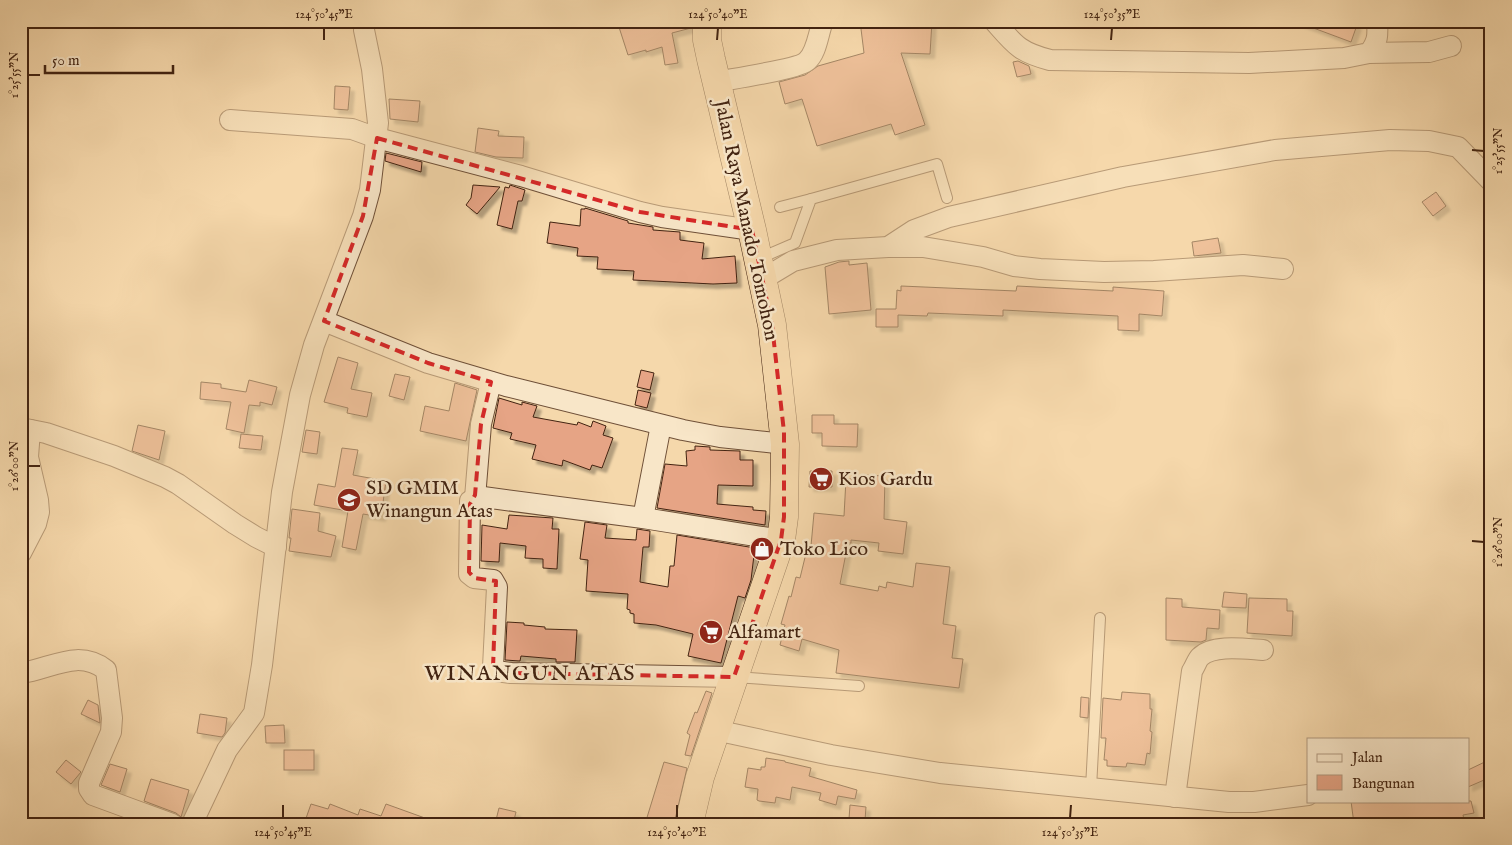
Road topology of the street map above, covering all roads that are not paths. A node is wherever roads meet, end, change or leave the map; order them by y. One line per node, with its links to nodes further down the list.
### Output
1 (707, 21): 8 (highway, Jalan Raya Manado Tomohon)
2 (822, 21): 8 (street)
3 (994, 21): 7 (street)
4 (1377, 21): 7 (street)
5 (364, 30): 10 (street)
6 (1451, 46): 7 (street)
7 (1369, 53)
8 (716, 82): 15 (highway, Jalan Raya Manado Tomohon)
9 (230, 120): 10 (street)
10 (377, 138): 15 (street); 19 (street)
11 (1491, 181): 16 (street)
12 (947, 198): 13 (lane)
13 (811, 199): 14 (lane); 17 (lane)
14 (780, 207)
15 (752, 230): 17 (highway, Jalan Raya Manado Tomohon)
16 (888, 247): 17 (street); 18 (street)
17 (761, 269): 23 (highway, Jalan Raya Manado Tomohon)
18 (1283, 269)
19 (324, 321): 20 (street); 27 (street)
20 (491, 382): 21 (street); 24 (street)
21 (661, 425): 23 (street); 25 (street)
22 (26, 429): 27 (street); 28 (street)
23 (785, 444): 26 (highway, Jalan Raya Manado Tomohon)
24 (475, 498): 25 (street); 32 (street)
25 (643, 518): 26 (street)
26 (780, 540): 32 (highway, Jalan Raya Manado Tomohon)
27 (276, 547): 39 (street)
28 (21, 553)
29 (1100, 618): 35 (lane)
30 (1263, 650): 37 (street)
31 (21, 673): 38 (street)
32 (734, 677): 33 (lane); 34 (highway, Jalan Raya Manado Tomohon)
33 (859, 686)
34 (715, 730): 35 (street); 40 (highway, Jalan Raya Manado Tomohon)
35 (1091, 788): 37 (street)
36 (1307, 795): 37 (street)
37 (1175, 797)
38 (172, 824)
39 (192, 824)
40 (689, 824)

